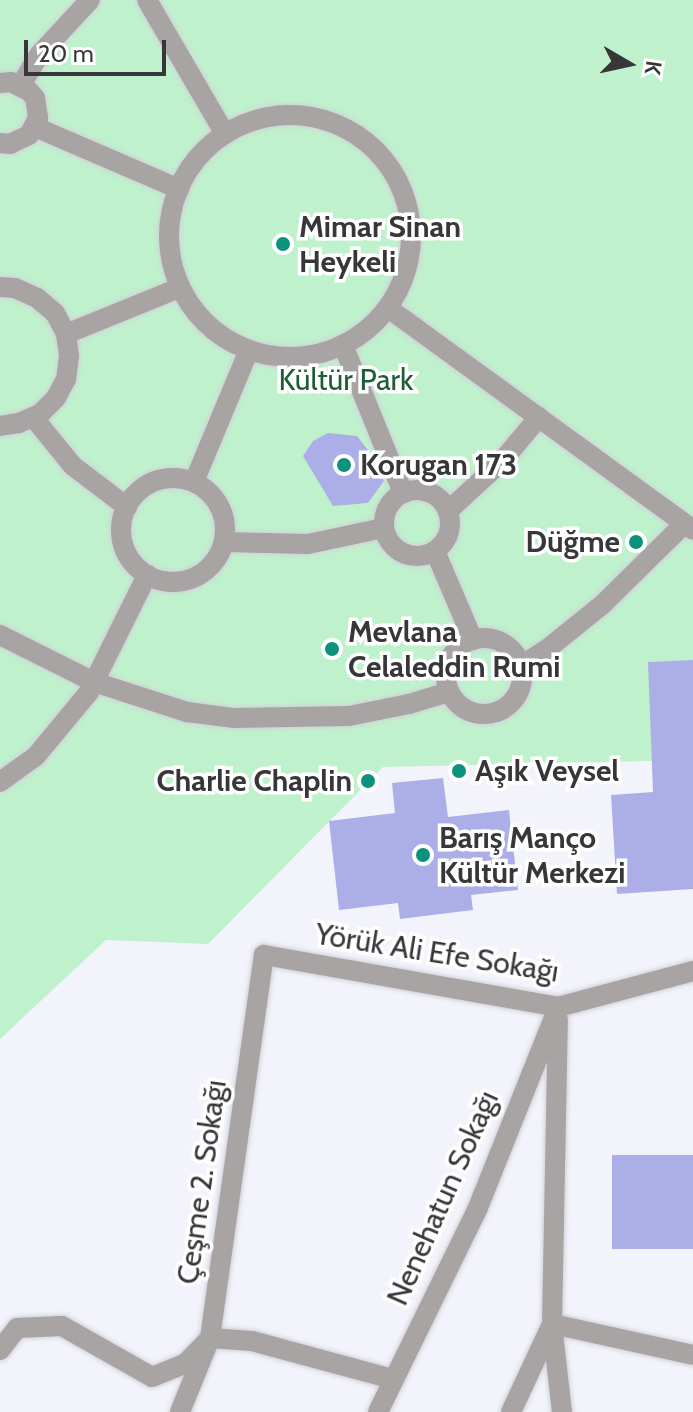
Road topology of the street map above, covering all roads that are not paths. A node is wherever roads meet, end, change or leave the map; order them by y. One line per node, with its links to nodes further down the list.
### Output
1 (90, 0): 4 (street)
2 (147, 0): 6 (street)
3 (0, 83): 4 (street)
4 (21, 85): 5 (street)
5 (35, 127): 7 (street); 8 (street)
6 (225, 134): 8 (street); 11 (street)
7 (0, 143)
8 (179, 189): 10 (street)
9 (0, 287): 12 (street)
10 (179, 288): 12 (street); 14 (street)
11 (388, 308): 13 (street); 16 (street)
12 (66, 334): 15 (street)
13 (343, 345): 14 (street); 19 (street)
14 (249, 350): 18 (street)
15 (33, 417): 17 (street); 20 (street)
16 (539, 417): 21 (street); 22 (street)
17 (0, 426)
18 (194, 482): 20 (street); 24 (street)
19 (403, 493): 21 (street); 23 (street)
20 (127, 507): 26 (street)
21 (448, 511): 25 (street)
22 (689, 527): 29 (street)
23 (383, 528): 24 (street); 25 (street)
24 (224, 542): 26 (street)
25 (435, 551): 28 (street)
26 (147, 575): 30 (street)
27 (0, 635): 30 (street)
28 (473, 640): 29 (street); 31 (street)
29 (521, 666): 31 (street)
30 (94, 682): 31 (street); 32 (street)
31 (449, 692)
32 (0, 782)
33 (264, 955): 35 (street, Yörük Ali Efe Sokağı); 37 (street, Çeşme 2. Sokağı)
34 (693, 971): 35 (street, Yörük Ali Efe Sokağı)
35 (558, 1007): 36 (street); 40 (street, Nenehatun Sokağı)
36 (552, 1324): 39 (street); 43 (street); 44 (street)
37 (210, 1338): 38 (street); 40 (street); 41 (street, Çeşme 2. Sokağı)
38 (0, 1350)
39 (693, 1355)
40 (393, 1379): 42 (street, Nenehatun Sokağı)
41 (180, 1412)
42 (378, 1412)
43 (511, 1412)
44 (562, 1412)

